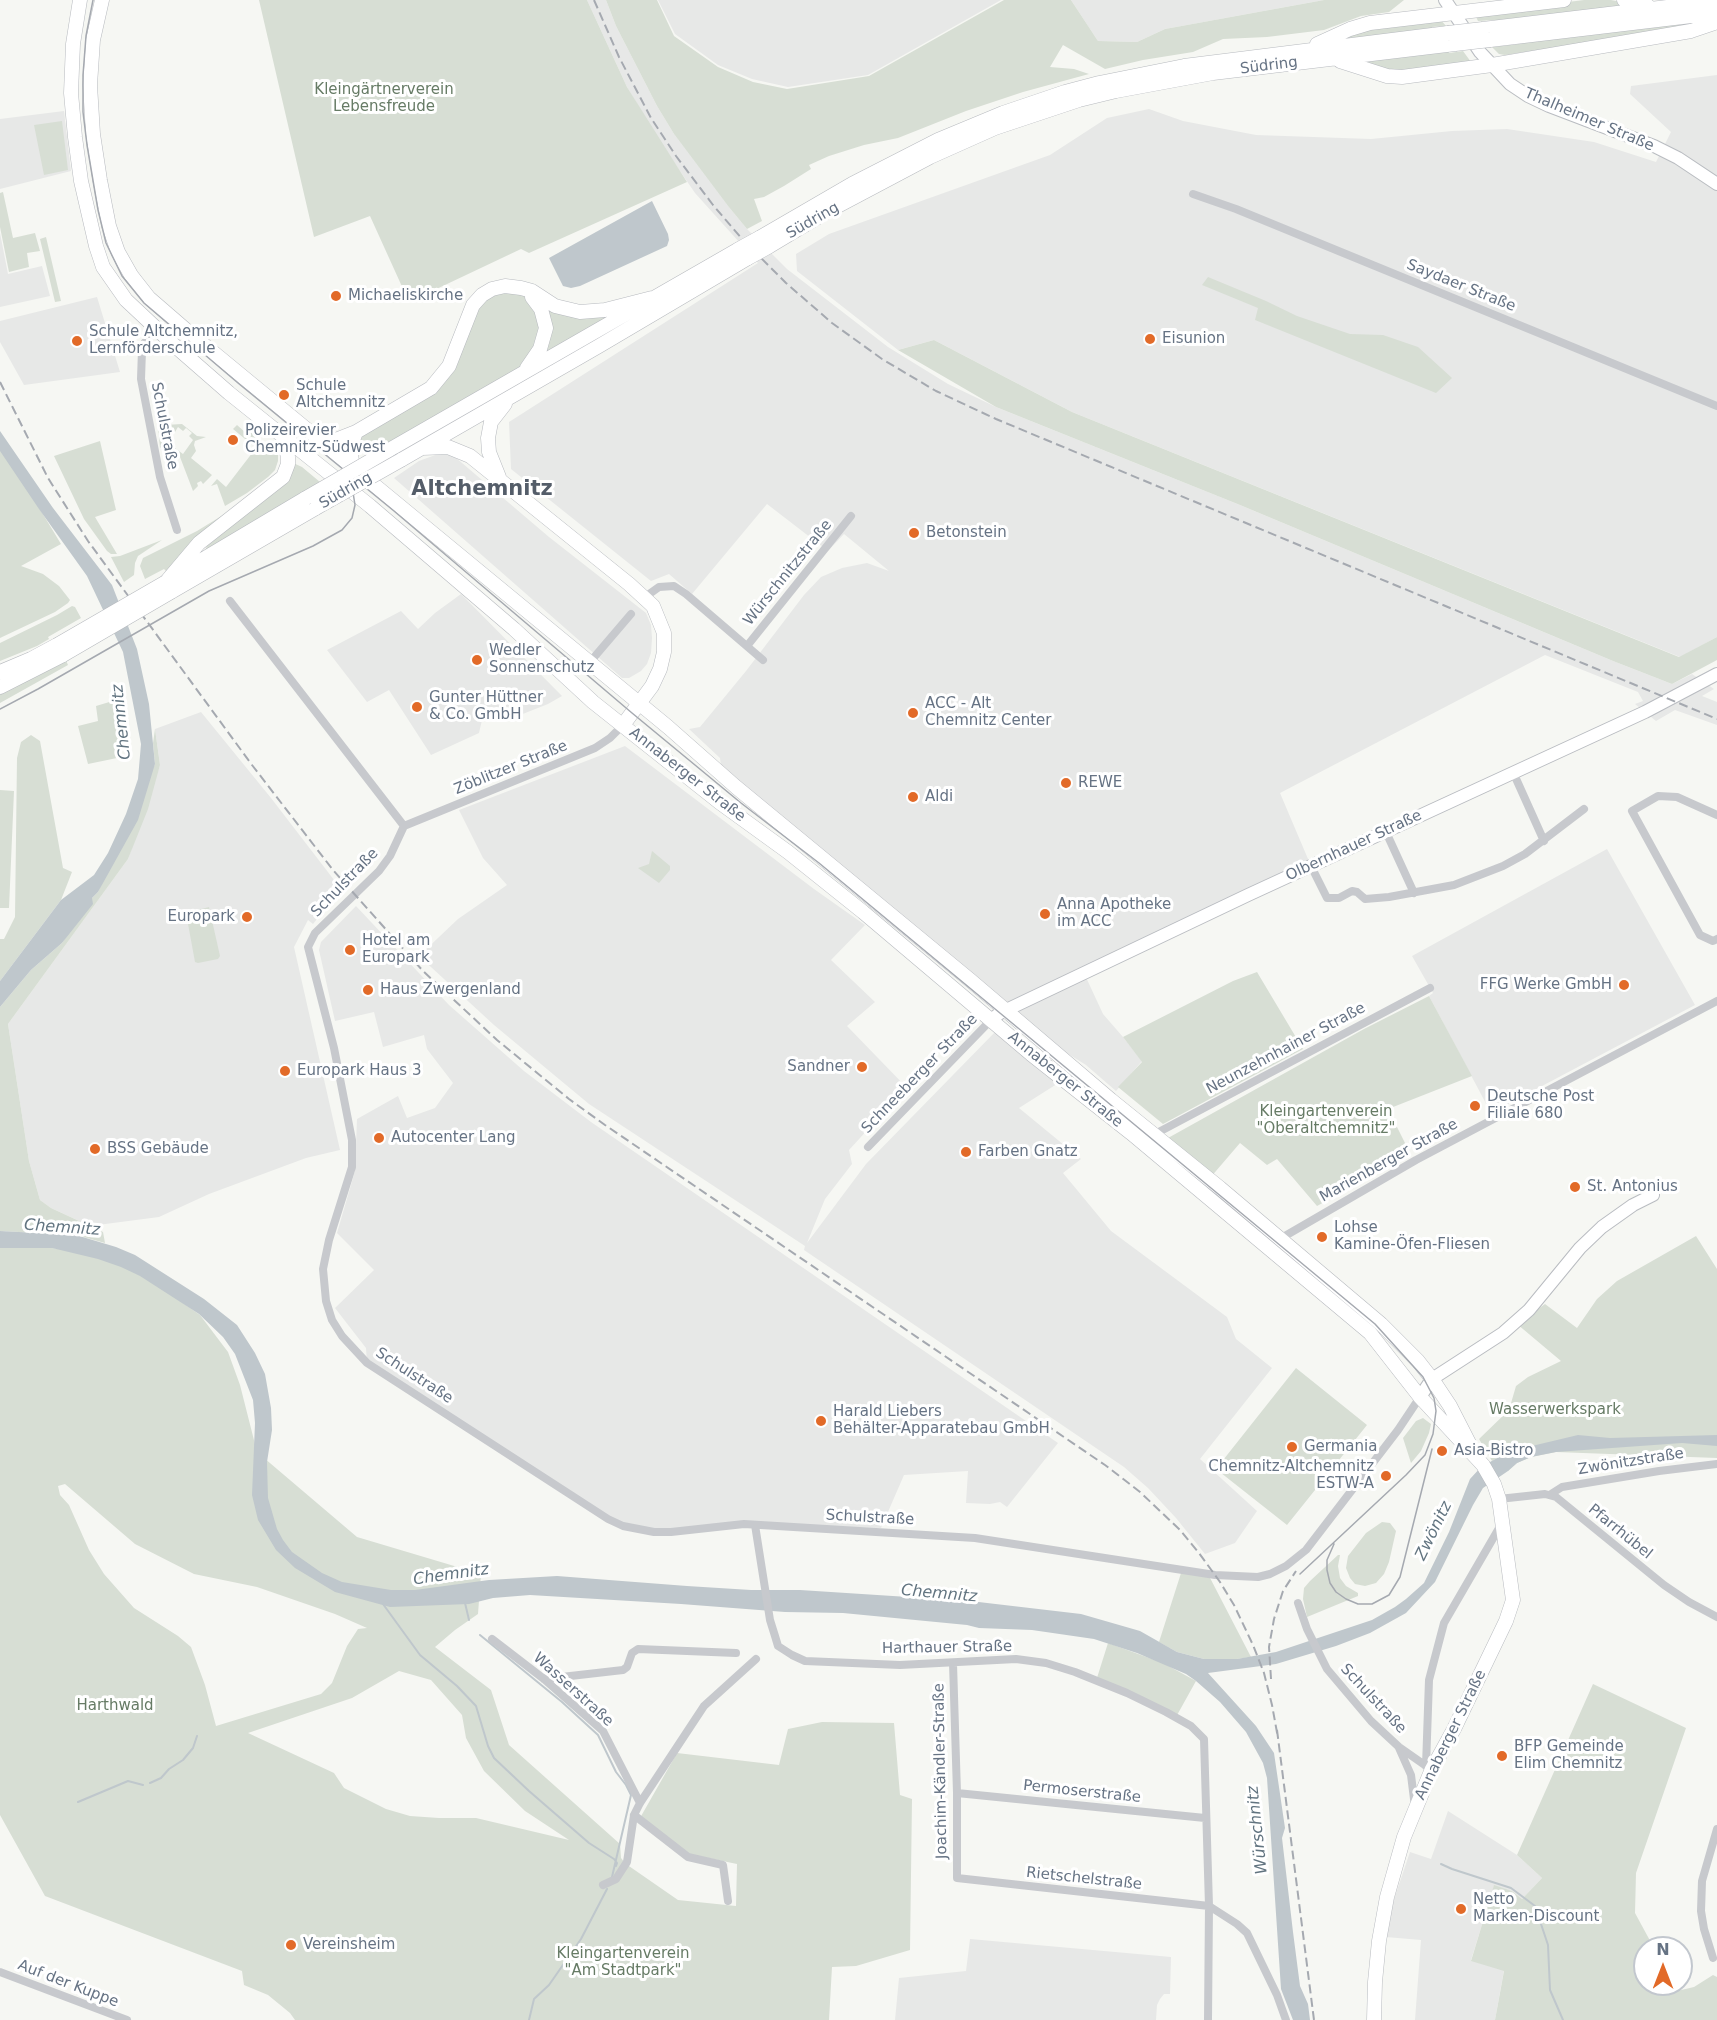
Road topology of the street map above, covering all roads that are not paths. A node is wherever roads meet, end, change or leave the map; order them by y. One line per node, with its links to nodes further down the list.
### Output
1 (80, 0): 21 (main road, Annaberger Straße)
2 (102, 0): 29 (main road, Annaberger Straße)
3 (1564, 0): 6 (main road)
4 (1624, 0): 7 (main road)
5 (1717, 1): 7 (main road, Südring)
6 (1449, 6): 12 (main road); 14 (street, Thalheimer Straße)
7 (1659, 8): 10 (main road, Südring)
8 (1717, 13): 10 (main road, Südring)
9 (1717, 22): 14 (main road)
10 (1486, 35): 11 (main road, Südring, bridge)
11 (1452, 38): 12 (main road, Südring); 13 (main road, Südring)
12 (1301, 51): 17 (main road, Südring)
13 (1332, 59): 14 (main road); 17 (main road, Südring)
14 (1492, 65): 15 (street, Thalheimer Straße)
15 (1717, 184)
16 (1193, 194): 25 (street, Saydaer Straße)
17 (764, 242): 18 (main road, Südring, bridge)
18 (744, 253): 20 (main road, Südring); 24 (main road, Südring)
19 (521, 288): 20 (main road); 22 (main road); 27 (main road)
20 (652, 298): 22 (main road, Südring)
21 (156, 329): 28 (main road, Annaberger Straße); 35 (street, Schulstraße)
22 (525, 371): 23 (main road, Südring)
23 (485, 394): 26 (main road); 36 (main road, Südring, bridge)
24 (511, 396): 26 (main road, Südring); 33 (main road)
25 (1717, 406)
26 (460, 426): 30 (main road, Südring); 31 (main road)
27 (356, 432): 29 (main road); 32 (main road)
28 (283, 437): 36 (main road); 48 (main road, Annaberger Straße)
29 (322, 441): 32 (main road, Annaberger Straße)
30 (422, 448): 31 (main road); 36 (main road, Südring, bridge)
31 (470, 456): 33 (main road)
32 (353, 467): 43 (main road, Annaberger Straße)
33 (501, 481): 37 (main road)
34 (851, 516): 40 (street, Würschnitzstraße)
35 (177, 530)
36 (168, 587): 41 (main road, Südring, bridge)
37 (645, 597): 40 (street); 47 (main road)
38 (230, 601): 52 (street)
39 (631, 614): 43 (street)
40 (747, 646): 42 (street)
41 (60, 650): 44 (main road, Südring); 46 (main road, Südring)
42 (763, 660)
43 (590, 662): 47 (main road, Annaberger Straße)
44 (0, 672)
45 (1717, 674): 49 (street, Olbernhauer Straße)
46 (0, 687)
47 (640, 703): 48 (main road); 60 (main road, Annaberger Straße)
48 (623, 725): 52 (street, Zöblitzer Straße); 60 (main road, Annaberger Straße)
49 (1512, 772): 53 (street, Olbernhauer Straße); 54 (street)
50 (1584, 809): 54 (street)
51 (1717, 815): 57 (street)
52 (404, 826): 73 (street, Schulstraße)
53 (1386, 832): 55 (street, Olbernhauer Straße); 56 (street)
54 (1544, 841): 56 (street)
55 (1311, 866): 56 (street); 60 (street, Olbernhauer Straße)
56 (1414, 892)
57 (1717, 939)
58 (1430, 988): 61 (street, Neunzehnhainer Straße)
59 (1717, 1001): 64 (street, Marienberger Straße)
60 (999, 1014): 61 (main road, Annaberger Straße); 62 (street, Schneeberger Straße); 65 (main road, Annaberger Straße)
61 (1155, 1134): 64 (main road, Annaberger Straße)
62 (868, 1147)
63 (1653, 1195): 66 (street)
64 (1279, 1237): 65 (street, Marienberger Straße); 66 (main road, Annaberger Straße)
65 (1269, 1249): 67 (main road, Annaberger Straße)
66 (1432, 1379): 67 (street); 68 (main road, Annaberger Straße)
67 (1420, 1397): 68 (main road, Annaberger Straße); 73 (street, Schulstraße)
68 (1480, 1462): 71 (main road, Annaberger Straße)
69 (1717, 1464): 70 (street, Zwönitzstraße)
70 (1551, 1494): 71 (street); 75 (street, Pfarrhübel)
71 (1499, 1499): 72 (main road, Annaberger Straße)
72 (1503, 1522): 82 (street); 82 (main road, Annaberger Straße)
73 (755, 1525): 79 (street, Harthauer Straße)
74 (1298, 1603): 81 (street, Schulstraße)
75 (1717, 1617)
76 (492, 1639): 80 (street, Wasserstraße)
77 (736, 1653): 80 (street)
78 (756, 1659): 84 (street)
79 (953, 1663): 83 (street, Joachim-Kändler-Straße); 87 (street, Harthauer Straße)
80 (544, 1679): 84 (street, Wasserstraße)
81 (1399, 1748): 82 (street, Schulstraße); 85 (street, Schulstraße)
82 (1429, 1767): 85 (main road, Annaberger Straße)
83 (957, 1793): 87 (street, Permoserstraße); 89 (street, Joachim-Kändler-Straße)
84 (640, 1803): 86 (street)
85 (1415, 1809): 98 (main road, Annaberger Straße)
86 (634, 1815): 90 (street); 91 (street)
87 (1205, 1818): 92 (street, Harthauer Straße)
88 (1717, 1829): 93 (street)
89 (957, 1878): 92 (street, Rietschelstraße)
90 (603, 1885)
91 (728, 1901)
92 (1209, 1906): 96 (street, Harthauer Straße); 97 (street)
93 (1713, 1958)
94 (0, 1972): 95 (street, Auf der Kuppe)
95 (127, 2020)
96 (1208, 2020)
97 (1286, 2020)
98 (1374, 2020)

